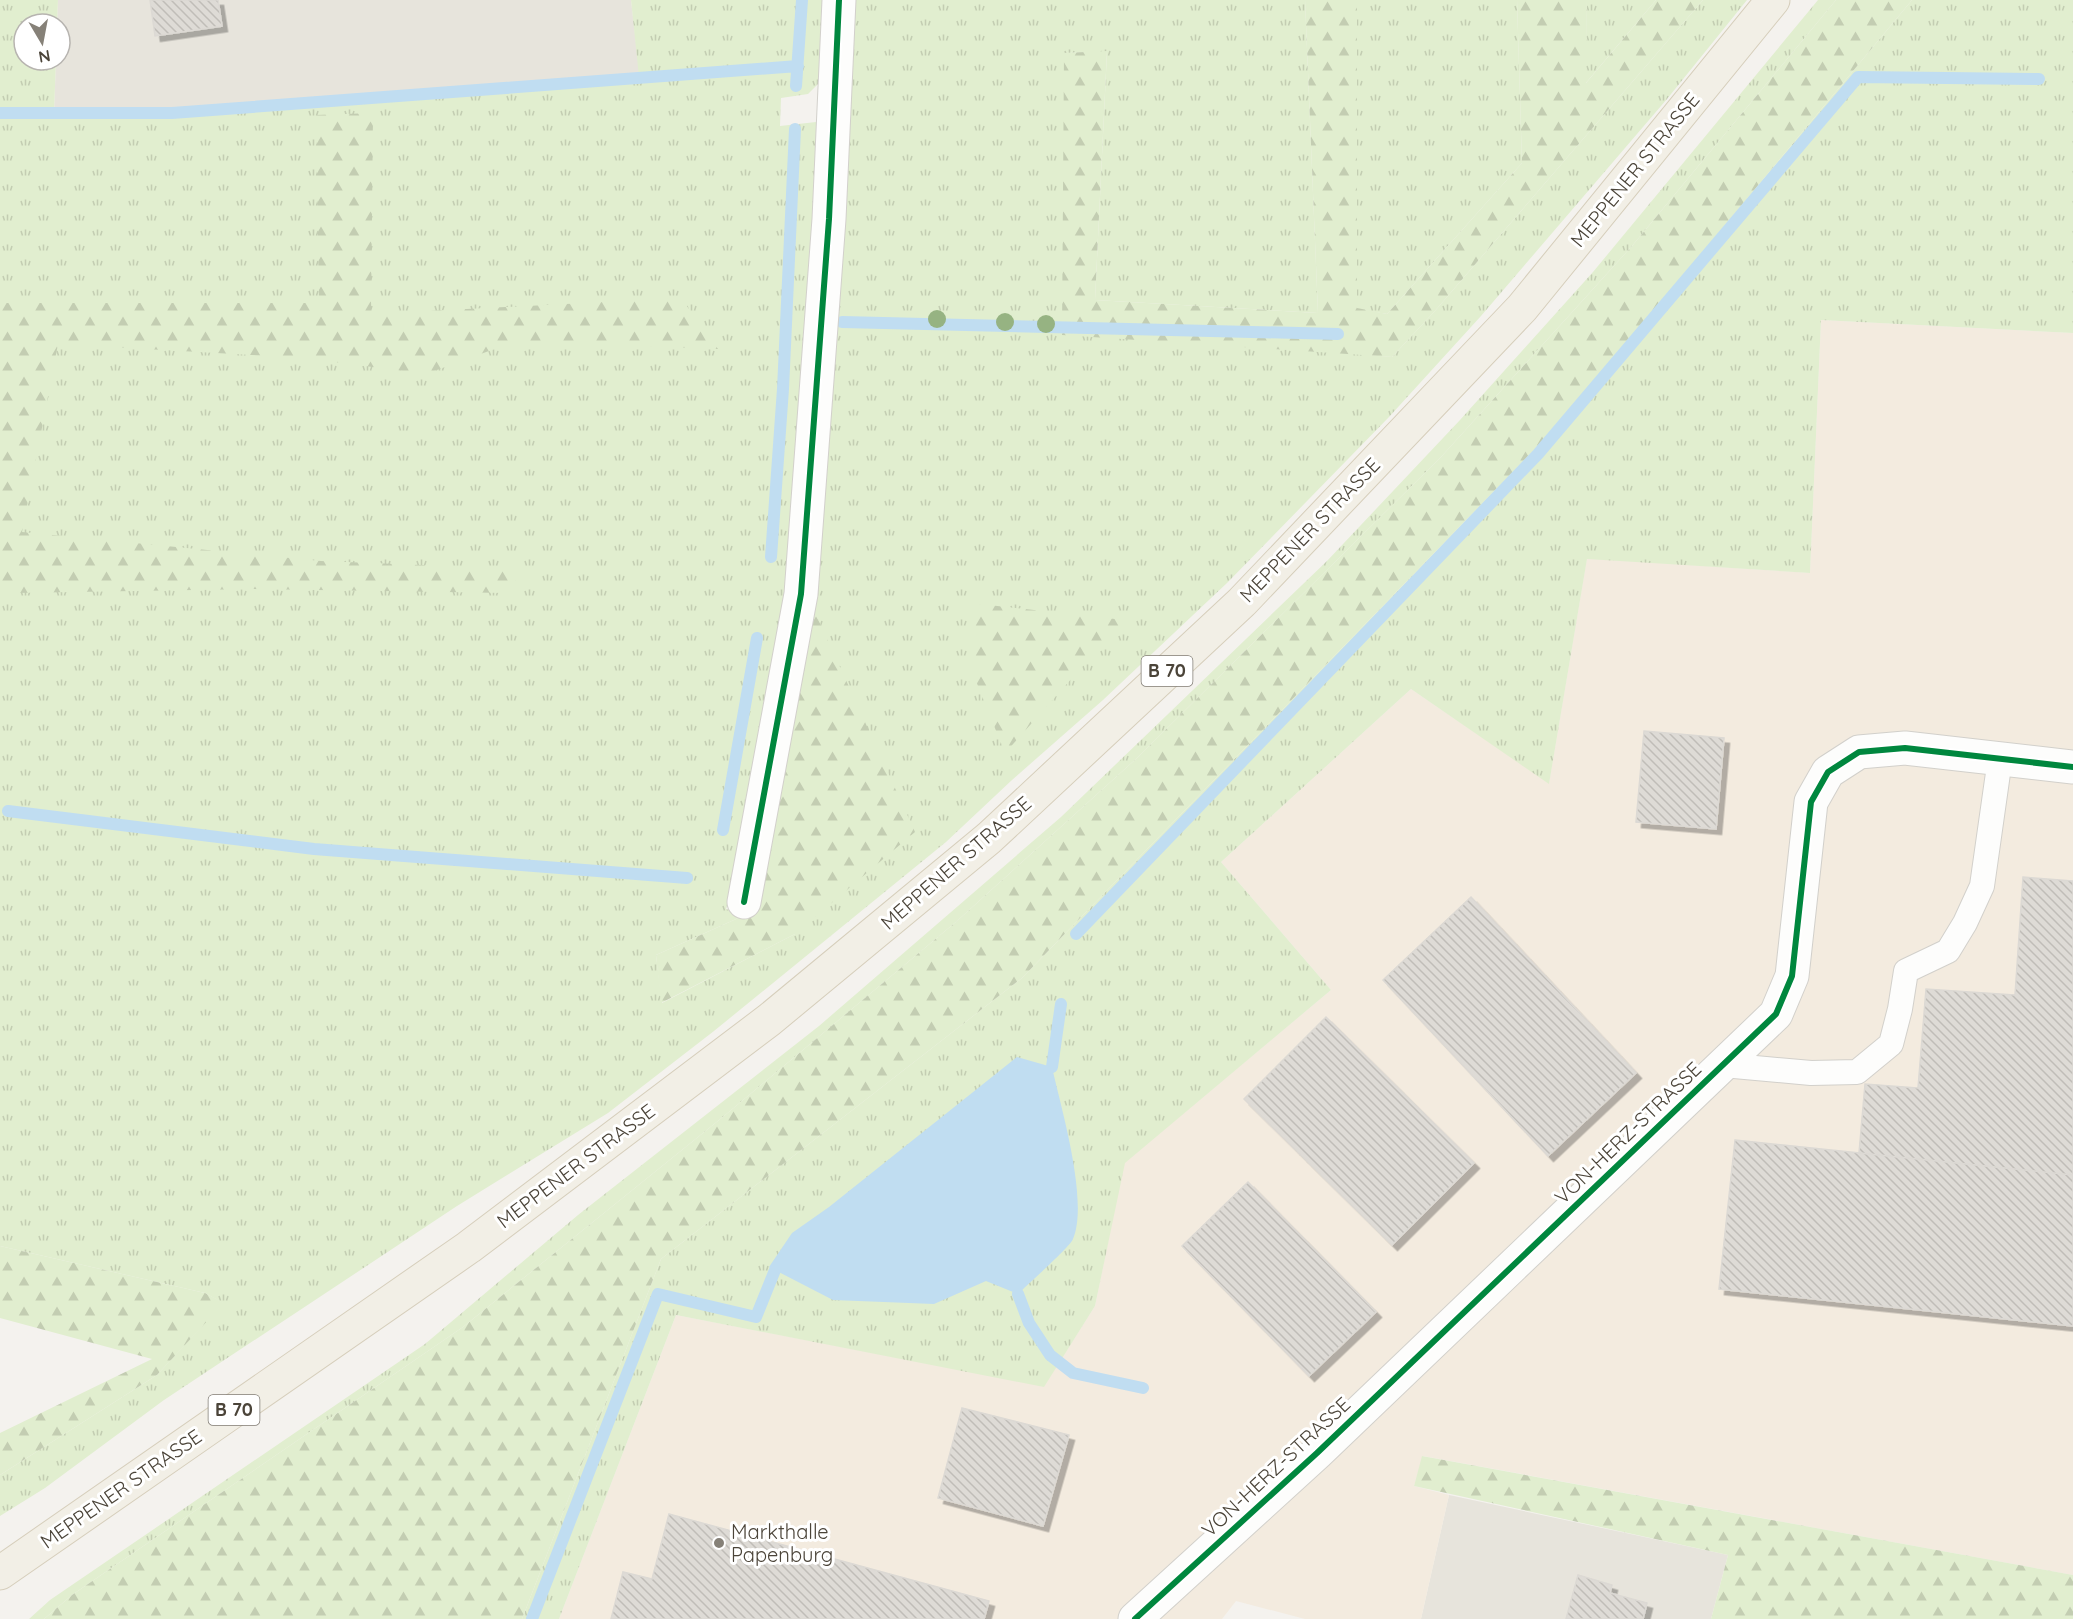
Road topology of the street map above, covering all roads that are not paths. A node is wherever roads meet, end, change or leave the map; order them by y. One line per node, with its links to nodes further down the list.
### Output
1 (839, 0): 5 (street)
2 (1773, 0): 7 (main road, MEPPENER STRASSE / B 70)
3 (2000, 759): 4 (street, VON-HERZ-STRASSE); 6 (lane); 6 (street, VON-HERZ-STRASSE)
4 (2073, 767)
5 (744, 902)
6 (1723, 1065): 8 (street, VON-HERZ-STRASSE)
7 (0, 1573)
8 (1136, 1619)

